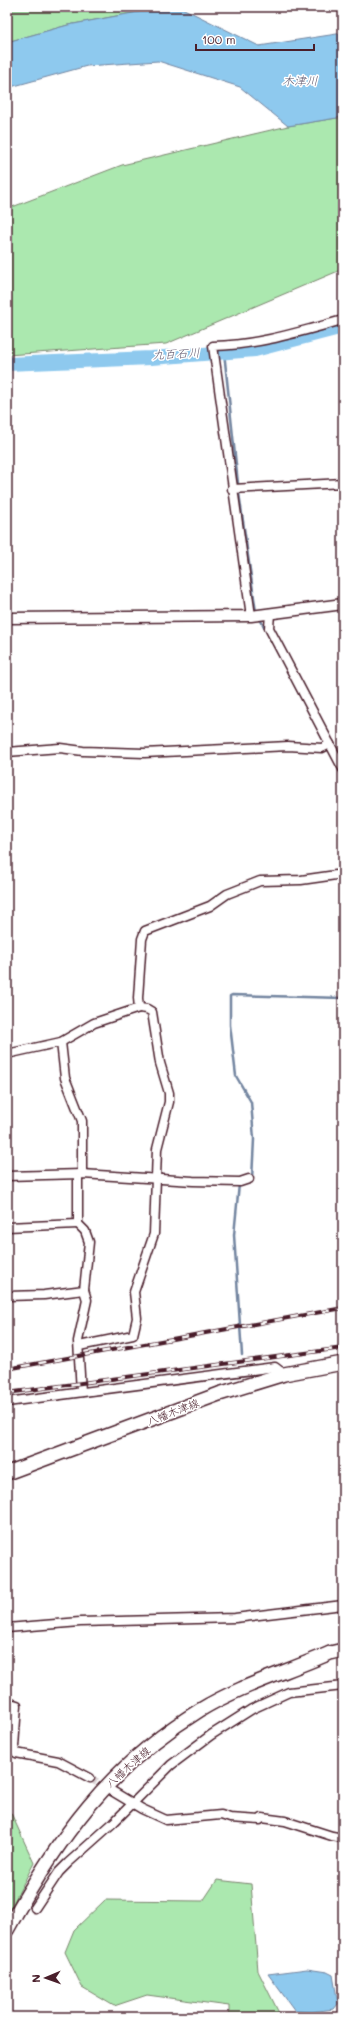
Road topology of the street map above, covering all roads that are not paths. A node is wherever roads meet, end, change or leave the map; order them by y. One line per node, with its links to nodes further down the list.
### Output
1 (343, 320): 3 (street)
2 (343, 483): 3 (street)
3 (233, 489): 6 (street)
4 (343, 604): 5 (street)
5 (270, 613): 6 (street); 8 (street)
6 (251, 616): 7 (street)
7 (7, 618)
8 (330, 744): 9 (street); 10 (street)
9 (7, 752)
10 (343, 769)
11 (343, 874): 12 (street)
12 (139, 1008): 13 (street); 18 (street)
13 (61, 1042): 14 (street); 15 (street)
14 (7, 1054)
15 (80, 1174): 16 (street); 18 (street); 19 (street)
16 (7, 1176)
17 (249, 1179): 18 (street)
18 (155, 1180): 23 (street)
19 (78, 1224): 20 (street); 21 (street)
20 (7, 1227)
21 (84, 1290): 22 (street); 23 (street)
22 (7, 1296)
23 (79, 1346): 26 (street)
24 (343, 1362): 25 (main road, 八幡木津線)
25 (284, 1374): 26 (street); 28 (main road, 八幡木津線)
26 (81, 1392): 27 (street)
27 (7, 1402)
28 (7, 1473)
29 (343, 1605): 30 (street)
30 (7, 1628)
31 (343, 1650): 33 (main road, 八幡木津線)
32 (343, 1655): 33 (main road, 八幡木津線)
33 (302, 1665): 41 (main road, 八幡木津線)
34 (343, 1686): 38 (street)
35 (7, 1702): 36 (street)
36 (90, 1778)
37 (112, 1791): 38 (street)
38 (133, 1804): 39 (street); 40 (street)
39 (343, 1838)
40 (35, 1908)
41 (7, 1930)

